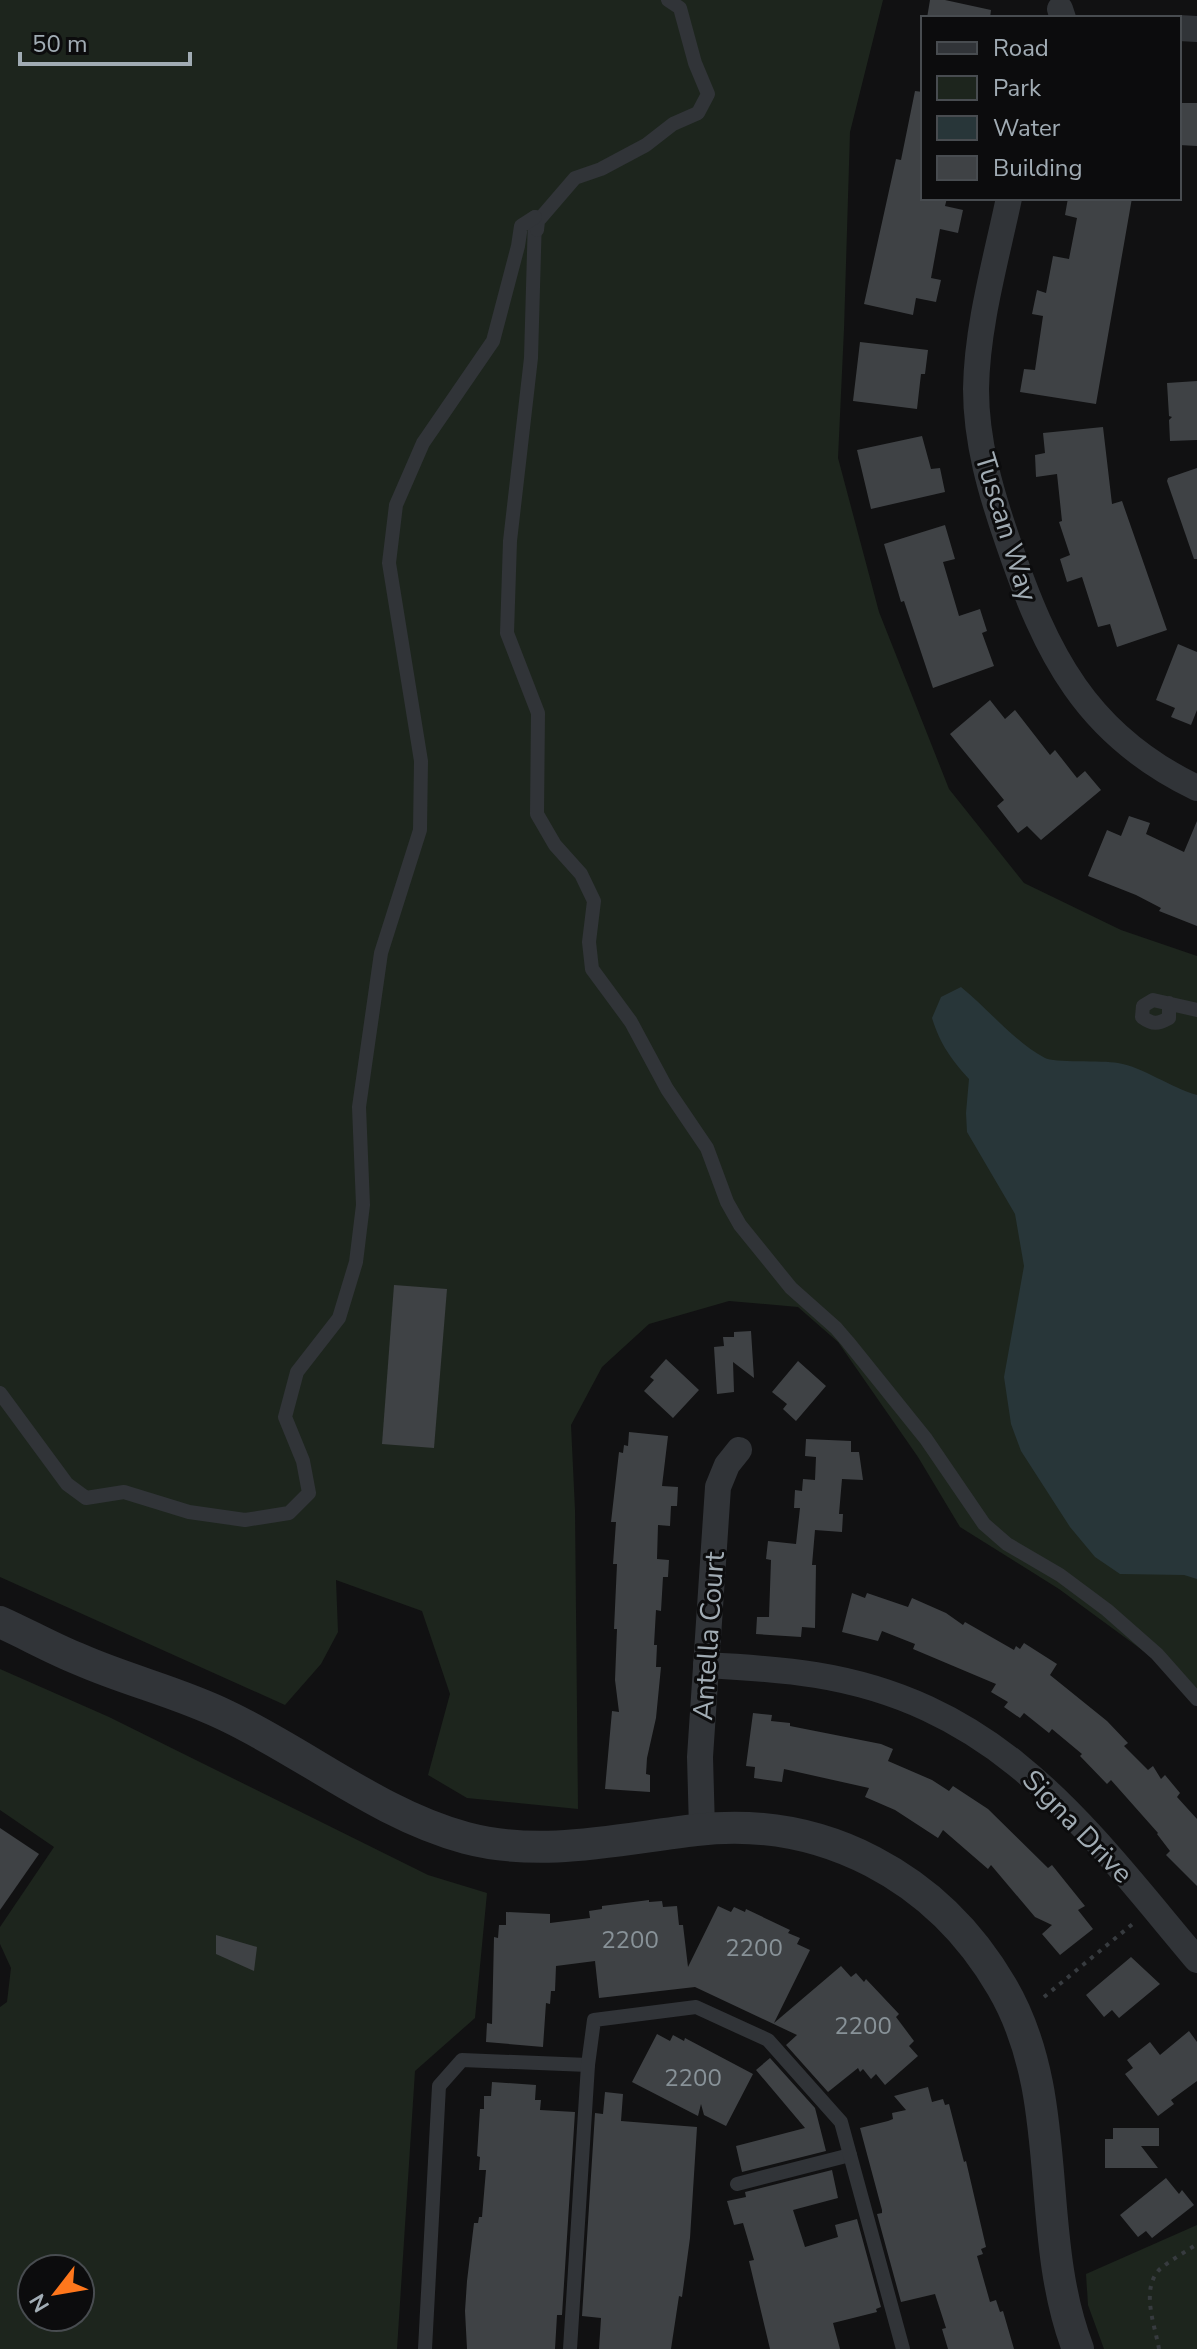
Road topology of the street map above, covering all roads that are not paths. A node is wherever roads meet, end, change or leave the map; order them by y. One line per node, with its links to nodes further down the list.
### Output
1 (668, 0): 3 (lane)
2 (1009, 200): 4 (street, Tuscan Way)
3 (531, 358): 7 (lane); 11 (lane)
4 (1197, 788)
5 (1169, 1003): 6 (lane)
6 (1197, 1010)
7 (0, 1393)
8 (739, 1450): 10 (street, Antella Court)
9 (0, 1622): 12 (street)
10 (706, 1665): 12 (street, Antella Court); 13 (street, Signa Drive)
11 (1197, 1699)
12 (702, 1829): 20 (street)
13 (1197, 1960)
14 (588, 2065): 15 (lane); 17 (lane); 18 (lane)
15 (850, 2155): 16 (lane); 19 (lane)
16 (737, 2184)
17 (425, 2349)
18 (570, 2349)
19 (903, 2349)
20 (1078, 2349)

